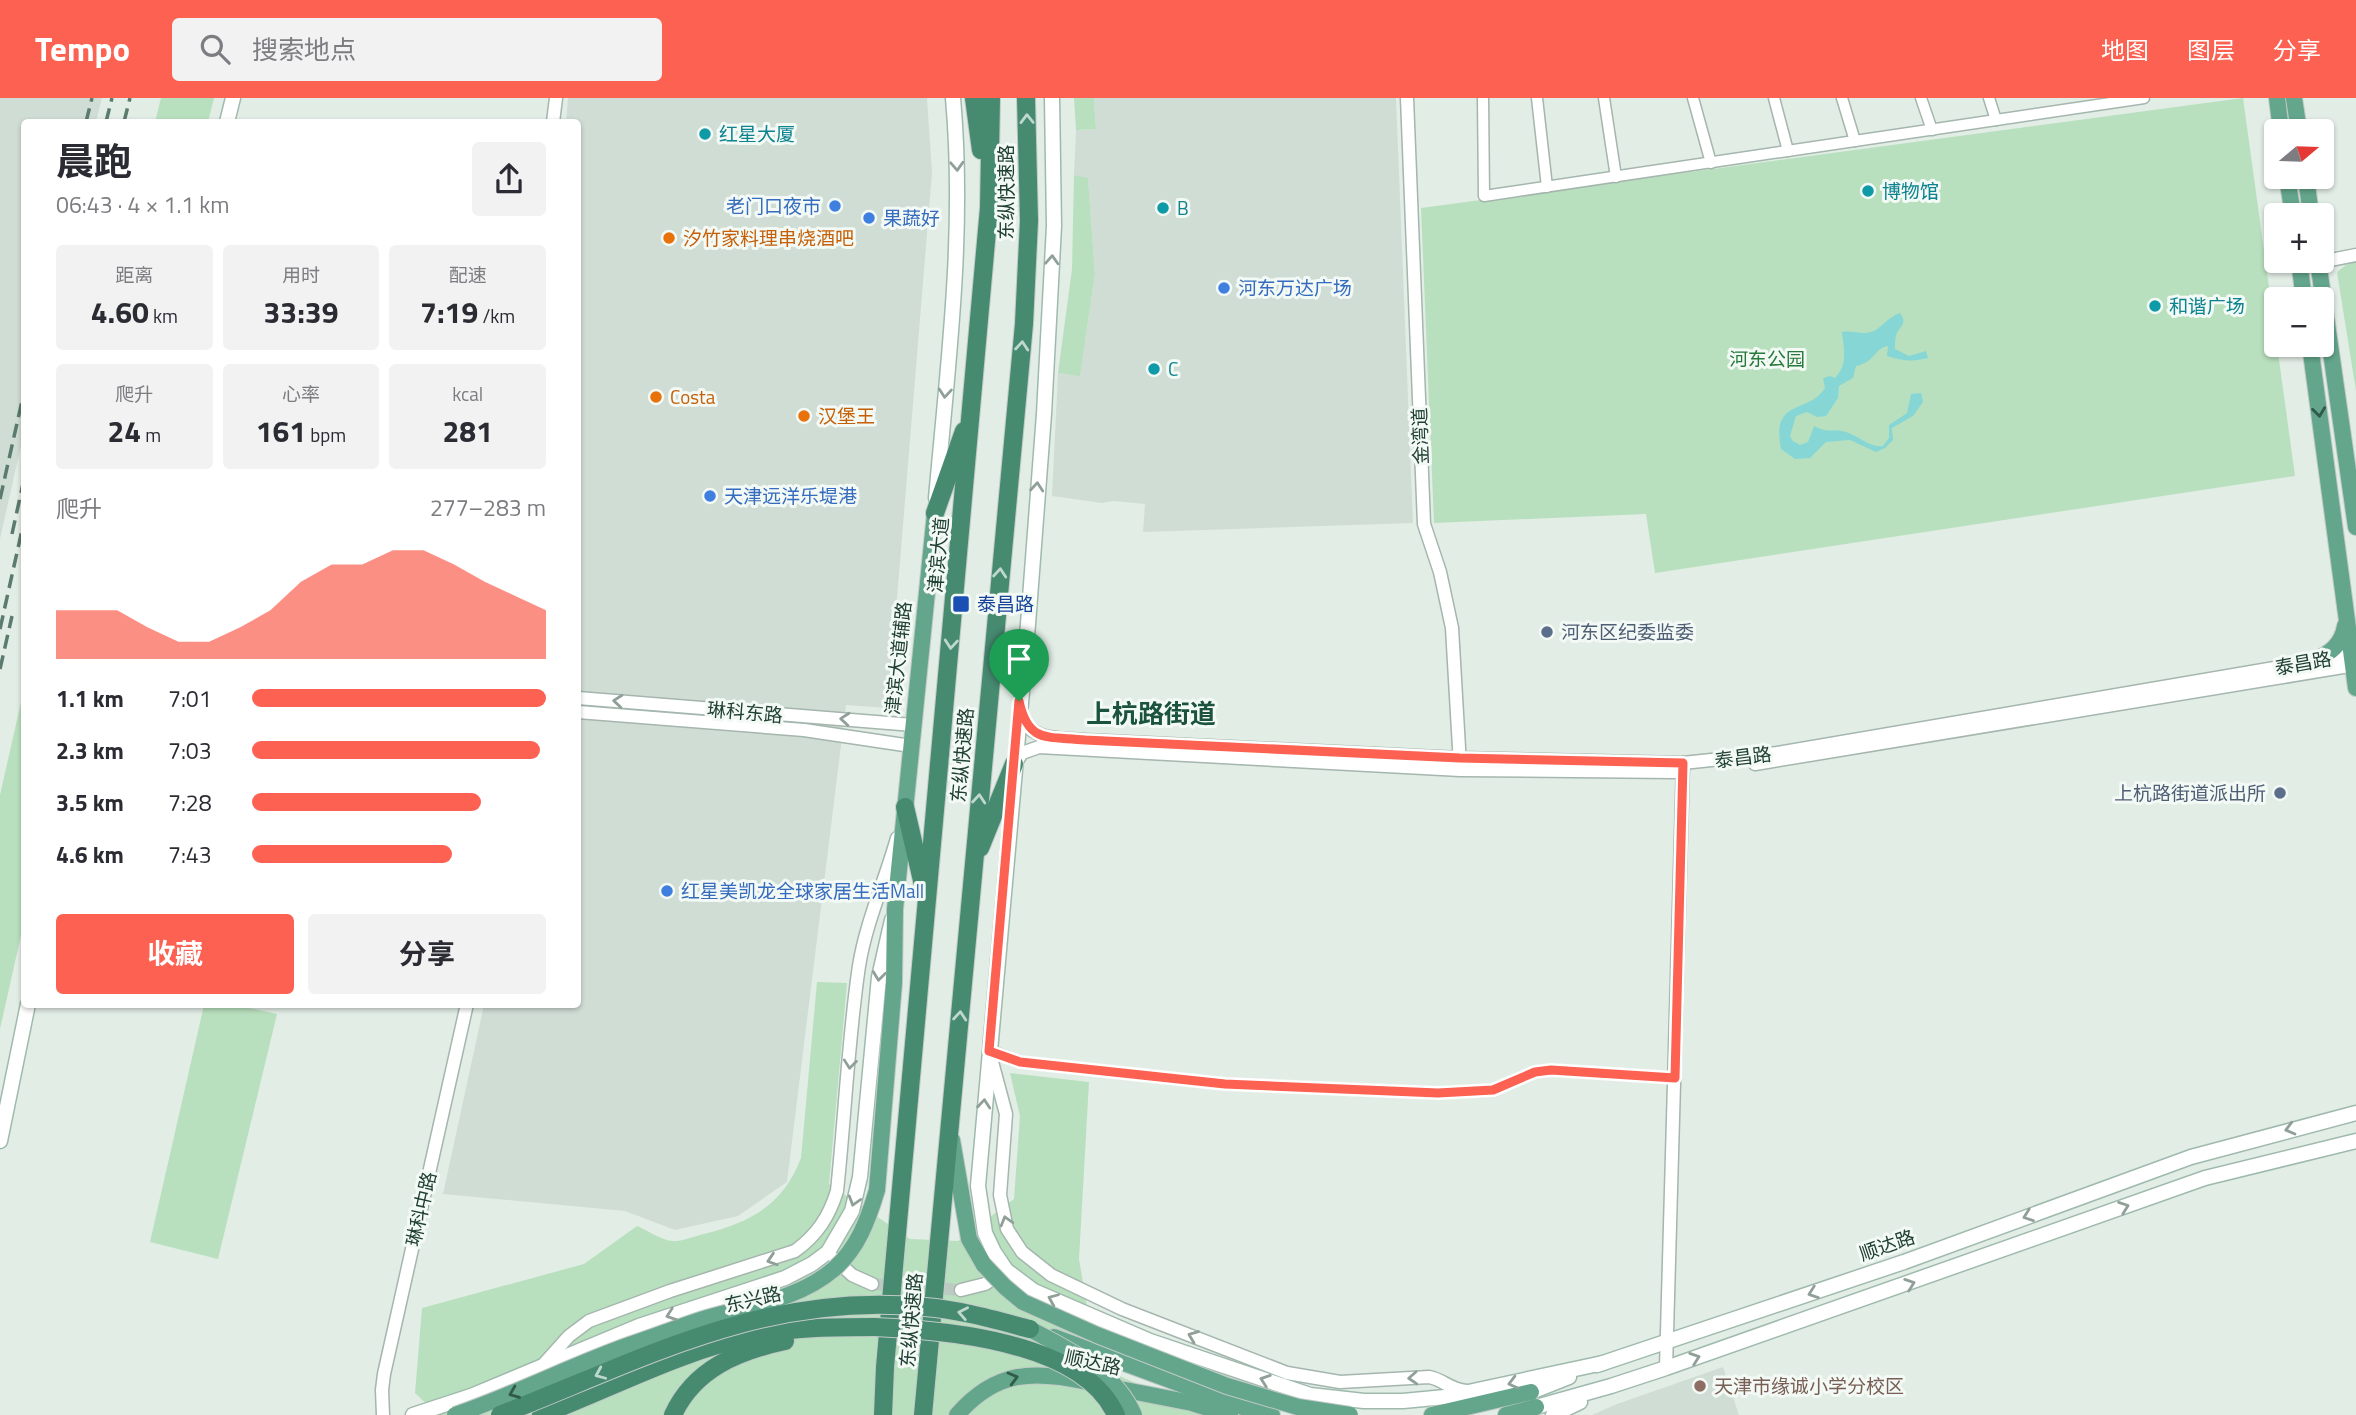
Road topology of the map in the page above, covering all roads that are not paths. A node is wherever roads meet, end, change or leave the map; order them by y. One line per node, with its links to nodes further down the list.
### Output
1 (233, 98): 22 (main road)
2 (549, 98): 23 (street)
3 (556, 98): 24 (street)
4 (953, 98): 40 (main road, 津滨大道, one-way to 40)
5 (974, 98): 34 (highway)
6 (991, 98): 34 (highway, 东纵快速路)
7 (1026, 98): 55 (highway, 东纵快速路, one-way to 7)
8 (1052, 98): 47 (main road, one-way to 8)
9 (1407, 98): 52 (street, 金湾道)
10 (1483, 98): 33 (street)
11 (1537, 98): 33 (street)
12 (1604, 98): 32 (street)
13 (1693, 98): 31 (street)
14 (1774, 98): 30 (street)
15 (1842, 98): 29 (street)
16 (1921, 98): 28 (street)
17 (1989, 98): 27 (street)
18 (2144, 98): 21 (street)
19 (2277, 98): 25 (main road)
20 (2294, 98): 26 (main road)
21 (2067, 104): 27 (street)
22 (228, 119)
23 (547, 119)
24 (553, 119)
25 (2280, 119)
26 (2297, 119)
27 (1996, 120): 28 (street)
28 (1932, 130): 29 (street)
29 (1855, 141): 30 (street)
30 (1788, 151): 31 (street)
31 (1710, 163): 32 (street)
32 (1616, 177): 33 (street)
33 (1547, 187)
34 (989, 208): 39 (highway, 津滨大道)
35 (2356, 255): 36 (street)
36 (2334, 258)
37 (2320, 273): 41 (main road)
38 (2312, 357): 42 (main road, one-way to 42)
39 (973, 405): 40 (highway); 56 (highway, 津滨大道, one-way to 56)
40 (935, 513): 49 (main road, 津滨大道辅路)
41 (2356, 527)
42 (2346, 620): 43 (main road); 44 (main road)
43 (2354, 660): 44 (street, 泰昌路); 45 (main road); 53 (street, 泰昌路)
44 (2314, 661): 53 (street, 泰昌路)
45 (2356, 688)
46 (581, 698): 49 (street, 琳科东路, one-way to 46)
47 (1019, 701): 51 (main road); 52 (street, 泰昌路)
48 (581, 712): 50 (street, 琳科东路)
49 (913, 725): 50 (main road, 津滨大道辅路)
50 (911, 746): 54 (main road, 津滨大道辅路)
51 (1014, 764): 52 (street, 泰昌路); 55 (highway); 61 (main road)
52 (1460, 764): 53 (street, 泰昌路)
53 (1683, 767): 62 (street)
54 (905, 807): 56 (highway); 57 (main road, 津滨大道辅路); 75 (street, one-way to 75)
55 (972, 867): 64 (highway, 东纵快速路, one-way to 55)
56 (928, 906): 76 (highway, 东纵快速路)
57 (895, 909): 67 (main road, one-way to 67); 86 (main road, 津滨大道辅路, one-way to 86, bridge)
58 (27, 1008): 65 (main road)
59 (459, 1008): 84 (street, 琳科中路)
60 (466, 1008): 85 (street, 琳科中路)
61 (989, 1051): 62 (street); 68 (main road, one-way to 61); 80 (street, one-way to 61)
62 (1675, 1078): 73 (street)
63 (2356, 1113): 73 (main road, 顺达路, one-way to 73)
64 (950, 1125): 78 (highway, 东纵快速路); 100 (main road, bridge)
65 (0, 1141)
66 (2356, 1141): 77 (main road, 顺达路, one-way to 66)
67 (828, 1252): 69 (street); 75 (main road, one-way to 75)
68 (1006, 1270): 70 (street); 81 (main road, one-way to 68)
69 (872, 1284)
70 (961, 1290)
71 (875, 1326): 88 (highway, 东兴路); 89 (highway); 95 (highway, 东兴路, bridge)
72 (1030, 1329): 87 (highway, 东兴路, one-way to 87, bridge); 96 (main road, bridge); 98 (main road, 顺达路, bridge)
73 (1665, 1344): 74 (main road, 顺达路); 77 (street)
74 (1603, 1363): 80 (main road, one-way to 80); 82 (main road, 顺达路)
75 (543, 1366): 83 (main road)
76 (885, 1367): 90 (highway); 91 (highway, 东纵快速路)
77 (1666, 1368): 79 (main road, 顺达路)
78 (926, 1377): 92 (highway, 东纵快速路); 93 (highway)
79 (1611, 1386): 82 (main road, 顺达路); 103 (main road)
80 (1477, 1391): 81 (main road)
81 (1310, 1395): 99 (street)
82 (1533, 1399): 101 (main road, 顺达路); 102 (main road, 顺达路)
83 (416, 1414)
84 (373, 1415)
85 (383, 1415)
86 (455, 1415)
87 (500, 1415)
88 (541, 1415)
89 (673, 1415)
90 (873, 1415)
91 (883, 1415)
92 (923, 1415)
93 (929, 1415)
94 (957, 1415): 97 (main road, 顺达路, one-way to 97)
95 (1116, 1415)
96 (1134, 1415)
97 (1230, 1415)
98 (1272, 1415)
99 (1312, 1415)
100 (1350, 1415)
101 (1432, 1415)
102 (1506, 1415)
103 (1553, 1415)

